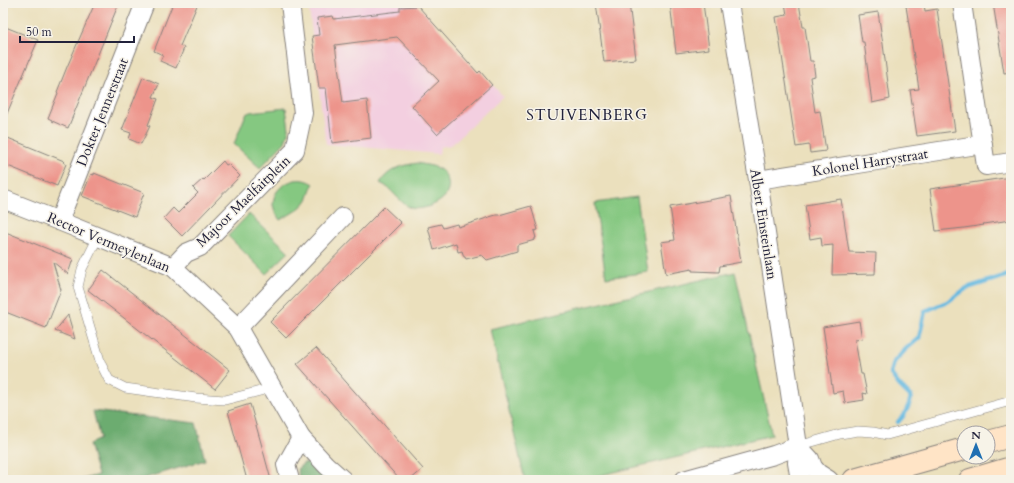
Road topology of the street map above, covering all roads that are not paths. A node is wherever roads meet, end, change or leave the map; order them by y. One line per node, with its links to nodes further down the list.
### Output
1 (145, 3): 10 (street, Dokter Jennerstraat)
2 (290, 3): 12 (street, Majoor Maelfaitplein)
3 (729, 3): 7 (street, Albert Einsteinlaan)
4 (962, 3): 5 (street)
5 (983, 144): 6 (street); 7 (street, Kolonel Harrystraat)
6 (1011, 162)
7 (758, 180): 19 (street, Albert Einsteinlaan)
8 (3, 199): 10 (street, Rector Vermeylenlaan)
9 (343, 217): 13 (street)
10 (59, 220): 11 (street, Rector Vermeylenlaan)
11 (98, 237): 12 (street, Rector Vermeylenlaan); 14 (lane)
12 (173, 267): 13 (street, Rector Vermeylenlaan)
13 (238, 328): 14 (street, Rector Vermeylenlaan)
14 (272, 388): 17 (street, Rector Vermeylenlaan)
15 (1011, 401): 19 (lane)
16 (1011, 436): 18 (main road)
17 (301, 438): 22 (street); 23 (street, Rector Vermeylenlaan)
18 (996, 440)
19 (798, 446): 24 (street); 25 (street, Albert Einsteinlaan); 26 (street)
20 (956, 451): 27 (main road)
21 (1011, 468): 28 (main road)
22 (290, 480)
23 (343, 480)
24 (684, 480)
25 (800, 480)
26 (829, 480)
27 (854, 480)
28 (970, 480)

